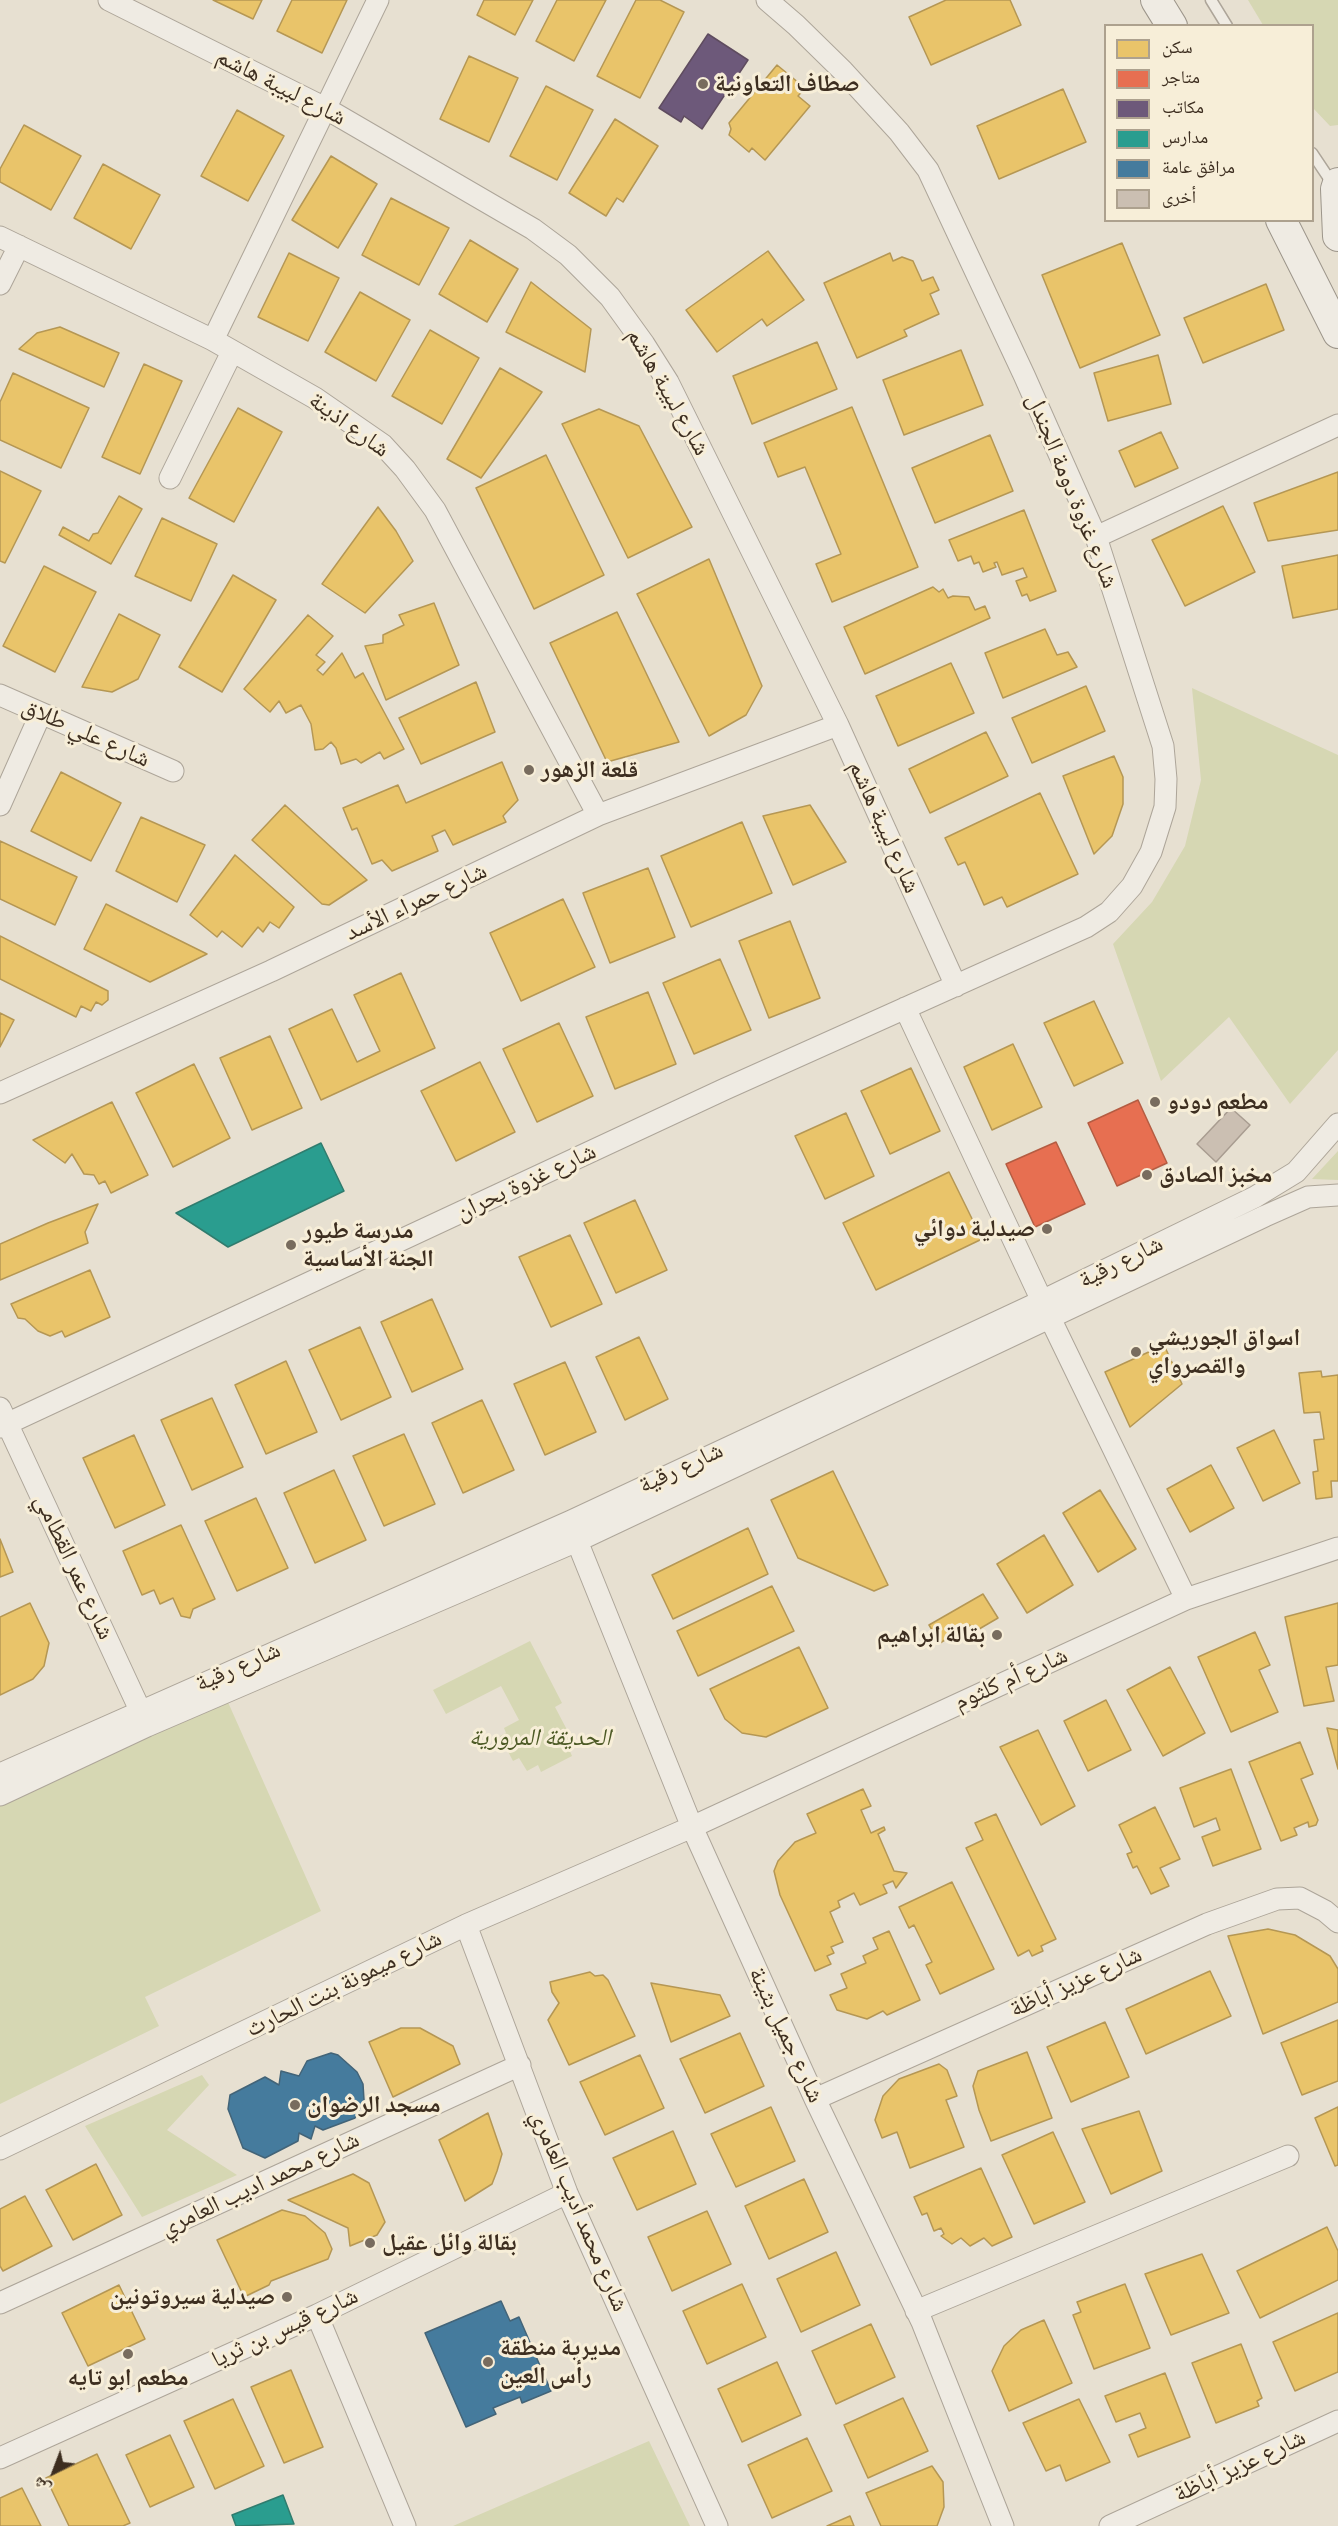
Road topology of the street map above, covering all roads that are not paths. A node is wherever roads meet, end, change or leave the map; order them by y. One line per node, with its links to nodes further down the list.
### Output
1 (109, 0): 8 (street, شارع لبيبة هاشم)
2 (378, 0): 8 (street)
3 (767, 0): 20 (street, شارع غزوة دومة الجندل)
4 (1156, 0): 6 (main road)
5 (1210, 0): 7 (lane)
6 (1171, 24)
7 (1226, 24)
8 (325, 108): 16 (street); 23 (street, شارع لبيبة هاشم)
9 (1314, 156): 10 (lane)
10 (1337, 186): 12 (main road)
11 (1282, 222): 15 (main road)
12 (1338, 236)
13 (9, 242): 14 (street); 16 (street, شارع اذينة)
14 (0, 284)
15 (1338, 333)
16 (213, 340): 17 (street, شارع اذينة)
17 (232, 352): 19 (street); 26 (street, شارع اذينة)
18 (1338, 425): 20 (street)
19 (170, 478)
20 (1096, 537): 27 (street, شارع غزوة دومة الجندل)
21 (0, 695): 22 (street, شارع علي طلاق)
22 (41, 713): 24 (street, شارع علي طلاق); 25 (street)
23 (838, 725): 26 (street, شارع حمراء الأسد); 27 (street, شارع لبيبة هاشم)
24 (172, 771)
25 (0, 805)
26 (598, 815): 29 (street, شارع حمراء الأسد)
27 (956, 986): 28 (street, شارع غزوة بحران)
28 (905, 1008): 32 (street); 33 (street, شارع غزوة بحران)
29 (0, 1093)
30 (1338, 1124): 32 (street, شارع رقية)
31 (1338, 1195): 32 (street, شارع رقية)
32 (1046, 1309): 34 (street, شارع رقية); 36 (street); 37 (street, شارع رقية)
33 (2, 1419): 37 (street, شارع عمر القطامي)
34 (577, 1541): 37 (street, شارع رقية); 40 (street, شارع جميل بثينة)
35 (1338, 1548): 36 (street, شارع أم كلثوم)
36 (1186, 1599): 40 (street, شارع أم كلثوم)
37 (143, 1718): 38 (street, شارع رقية); 39 (street, شارع رقية)
38 (0, 1774)
39 (0, 1795)
40 (692, 1827): 42 (street, شارع ميمونة بنت الحارث); 44 (street, شارع جميل بثينة)
41 (1338, 1922): 44 (street, شارع عزيز أباظة)
42 (465, 1925): 43 (street, شارع محمد أديب العامري); 45 (street, شارع ميمونة بنت الحارث)
43 (520, 2065): 47 (street, شارع محمد أديب العامري); 48 (street, شارع محمد اديب العامري)
44 (815, 2099): 49 (street, شارع جميل بثينة)
45 (0, 2149)
46 (1288, 2156): 49 (street)
47 (567, 2193): 50 (street, شارع قيس بن ثريا); 54 (street, شارع محمد أديب العامري)
48 (0, 2303)
49 (916, 2311): 55 (street, شارع جميل بثينة)
50 (317, 2315): 52 (street, شارع قيس بن ثريا); 53 (street)
51 (1338, 2421): 56 (street, شارع عزيز أباظة)
52 (0, 2458)
53 (405, 2526)
54 (717, 2526)
55 (1003, 2526)
56 (1110, 2526)

